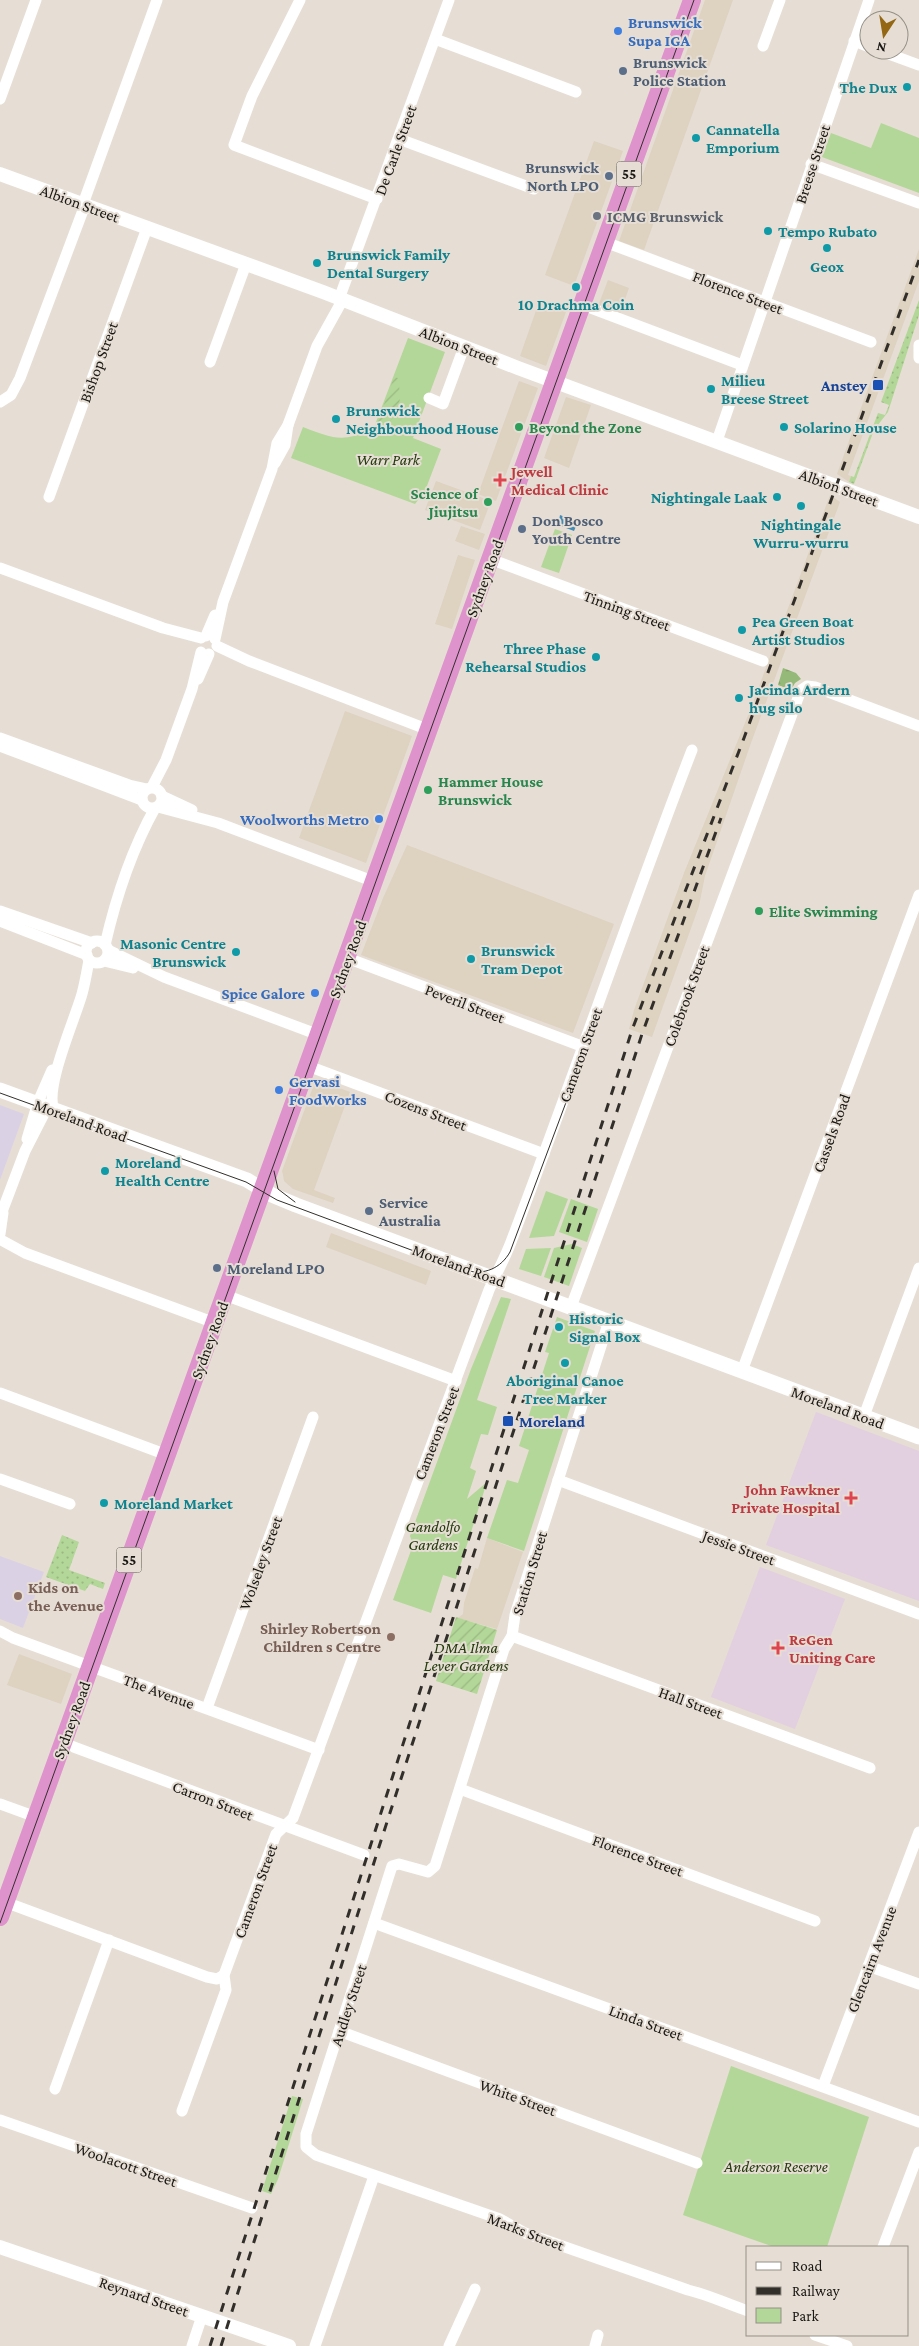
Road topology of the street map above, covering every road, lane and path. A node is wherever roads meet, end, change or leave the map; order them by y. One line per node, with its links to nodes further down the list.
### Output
1 (36, 0): 15 (street)
2 (157, 0): 22 (street)
3 (300, 0): 20 (street)
4 (449, 0): 8 (street, De Carle Street)
5 (692, 0): 24 (highway, Sydney Road / 55)
6 (780, 0): 11 (street)
7 (869, 0): 9 (street, Breese Street)
8 (435, 39): 14 (street); 16 (street, De Carle Street)
9 (854, 41): 10 (street); 17 (street, Breese Street)
10 (859, 43)
11 (763, 46)
12 (905, 60): 13 (street)
13 (919, 65)
14 (576, 92)
15 (0, 99)
16 (399, 139): 19 (street); 20 (street, De Carle Street)
17 (811, 164): 21 (street); 27 (street, Breese Street)
18 (0, 174): 22 (street, Albion Street)
19 (534, 189)
20 (377, 198): 26 (street, De Carle Street)
21 (919, 203)
22 (84, 204): 23 (street, Albion Street); 37 (street)
23 (147, 228): 25 (street, Albion Street); 39 (street, Bishop Street)
24 (605, 242): 27 (street, Florence Street); 28 (highway, Sydney Road / 55)
25 (246, 264): 26 (street, Albion Street); 33 (street)
26 (339, 299): 31 (street, Albion Street); 43 (street, De Carle Street)
27 (765, 302): 29 (street, Florence Street); 34 (street, Breese Street)
28 (582, 305): 34 (street); 35 (highway, Sydney Road / 55)
29 (871, 342)
30 (919, 345): 32 (street)
31 (464, 347): 35 (street, Albion Street); 36 (street)
32 (919, 358)
33 (210, 362)
34 (742, 365): 38 (street, Breese Street)
35 (555, 382): 38 (street, Albion Street); 41 (highway, Sydney Road / 55)
36 (430, 398)
37 (0, 402)
38 (717, 441): 40 (street, Albion Street)
39 (49, 496)
40 (919, 517)
41 (490, 559): 44 (street, Tinning Street); 46 (highway, Sydney Road / 55)
42 (0, 568): 43 (street)
43 (208, 645): 46 (street); 50 (street, De Carle Street)
44 (763, 661)
45 (919, 726): 70 (street, Colebrook Street)
46 (429, 730): 51 (highway, Sydney Road / 55)
47 (0, 738): 50 (street)
48 (0, 746): 50 (street)
49 (692, 750): 58 (street, Cameron Street)
50 (153, 798): 51 (street); 55 (street, De Carle Street)
51 (374, 882): 56 (highway, Sydney Road / 55)
52 (919, 895): 73 (street, Cassels Road)
53 (0, 911): 55 (street)
54 (0, 921): 55 (street)
55 (97, 952): 57 (street); 59 (street, De Carle Street)
56 (347, 958): 57 (highway, Sydney Road / 55); 58 (street, Peveril Street)
57 (319, 1035): 60 (highway, Sydney Road / 55)
58 (584, 1047): 63 (street, Cameron Street)
59 (64, 1049): 62 (street, De Carle Street); 62 (street, De Carle Street)
60 (308, 1066): 63 (street, Cozens Street); 64 (highway, Sydney Road / 55)
61 (0, 1090): 62 (main road, Moreland Road)
62 (46, 1107): 64 (main road, Moreland Road); 65 (street, De Carle Street)
63 (544, 1154): 68 (street, Cameron Street)
64 (263, 1189): 68 (main road, Moreland Road); 69 (highway, Sydney Road / 55)
65 (1, 1215): 66 (street, De Carle Street)
66 (1, 1241): 72 (street)
67 (919, 1268): 76 (street)
68 (494, 1278): 70 (main road, Moreland Road); 74 (street, Cameron Street)
69 (225, 1295): 72 (highway, Sydney Road / 55); 74 (street)
70 (571, 1307): 71 (main road, Moreland Road)
71 (609, 1321): 73 (main road, Moreland Road); 81 (street, Station Street)
72 (215, 1323): 79 (highway, Sydney Road / 55)
73 (742, 1371): 76 (main road, Moreland Road)
74 (456, 1381): 89 (street, Cameron Street)
75 (0, 1393): 79 (street)
76 (864, 1416): 78 (main road, Moreland Road)
77 (313, 1417): 87 (street, Wolseley Street)
78 (919, 1436)
79 (167, 1455): 86 (highway, Sydney Road / 55)
80 (0, 1479): 82 (street)
81 (558, 1480): 83 (street, Jessie Street); 85 (street, Station Street)
82 (70, 1504)
83 (919, 1614)
84 (0, 1631): 86 (street, The Avenue)
85 (512, 1636): 90 (street, Hall Street); 91 (street, Station Street)
86 (90, 1666): 87 (street, The Avenue); 88 (highway, Sydney Road / 55)
87 (207, 1708): 89 (street, The Avenue)
88 (63, 1743): 93 (highway, Sydney Road / 55); 94 (street, Carron Street)
89 (319, 1750): 94 (street, Cameron Street)
90 (870, 1768)
91 (460, 1789): 98 (street, Station Street); 100 (street, Florence Street)
92 (0, 1804): 93 (street)
93 (36, 1817): 99 (highway, Sydney Road / 55)
94 (284, 1826): 97 (street, Carron Street); 104 (street, Cameron Street)
95 (919, 1832): 96 (street, Glencairn Avenue)
96 (917, 1845): 103 (street, Glencairn Avenue)
97 (364, 1855)
98 (393, 1865): 101 (street, Audley Street)
99 (3, 1909): 102 (street)
100 (816, 1921)
101 (374, 1923): 106 (street, Audley Street); 107 (street, Linda Street)
102 (109, 1940): 104 (street); 108 (street)
103 (868, 1966): 105 (street); 107 (street, Glencairn Avenue)
104 (224, 1975): 109 (street, Cameron Street)
105 (919, 1984)
106 (339, 2031): 112 (street, Audley Street); 114 (street, White Street)
107 (823, 2086): 111 (street, Linda Street)
108 (55, 2088)
109 (182, 2111)
110 (0, 2120): 116 (street, Woolacott Street)
111 (919, 2122)
112 (306, 2147): 115 (street, Marks Street)
113 (919, 2152): 117 (street)
114 (697, 2163)
115 (374, 2176): 120 (street, Marks Street); 125 (street)
116 (252, 2208)
117 (883, 2246)
118 (0, 2247): 121 (street, Reynard Street)
119 (475, 2289): 126 (street)
120 (746, 2310)
121 (202, 2316): 123 (street); 124 (street, Reynard Street)
122 (818, 2336): 127 (street)
123 (192, 2346)
124 (289, 2346)
125 (315, 2346)
126 (449, 2346)
127 (847, 2346)

